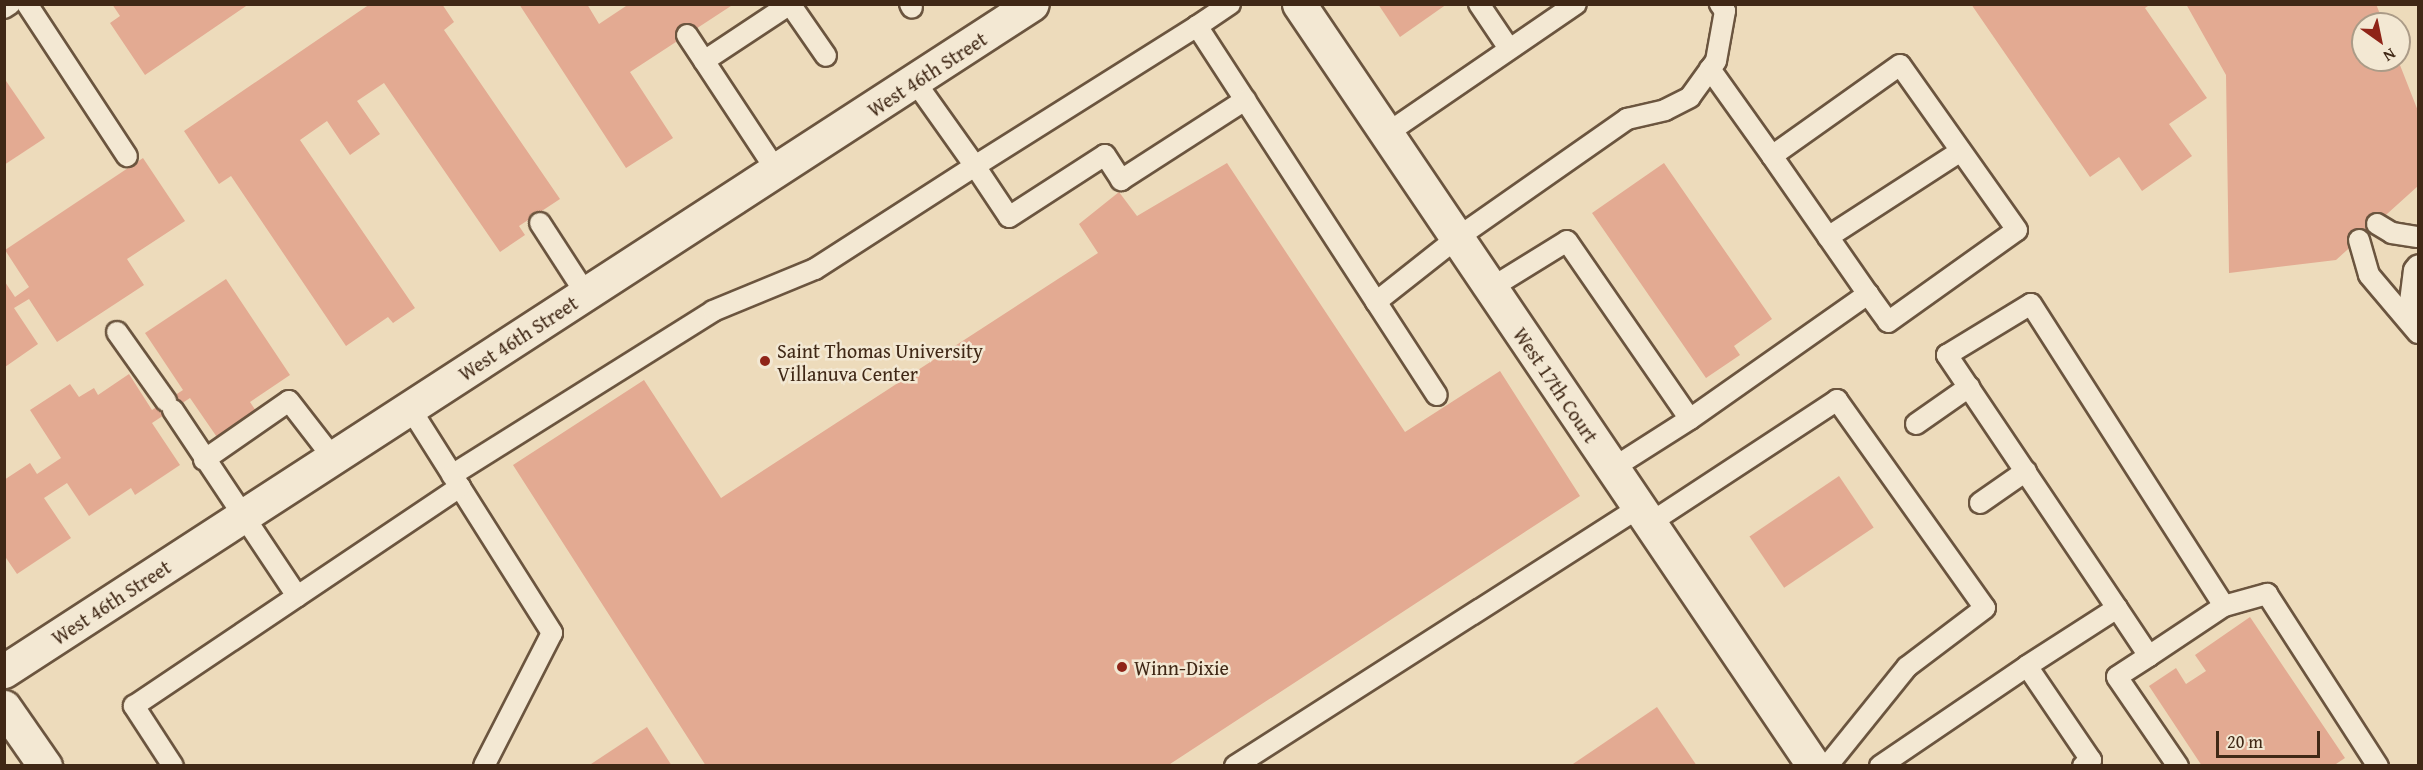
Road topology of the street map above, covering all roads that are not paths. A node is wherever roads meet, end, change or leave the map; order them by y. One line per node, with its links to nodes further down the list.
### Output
1 (10, 4): 10 (lane)
2 (27, 4): 21 (lane)
3 (790, 4): 14 (lane); 15 (lane)
4 (1230, 4): 11 (lane)
5 (1299, 4): 19 (street, West 17th Court)
6 (1479, 4): 13 (lane)
7 (1576, 4): 13 (lane)
8 (1720, 4): 16 (lane)
9 (1023, 7): 17 (street, West 46th Street)
10 (4, 8)
11 (1197, 26): 18 (lane); 23 (lane)
12 (687, 35): 15 (lane)
13 (1508, 48): 19 (lane)
14 (826, 56)
15 (704, 61): 24 (lane)
16 (1710, 69): 22 (lane); 29 (lane)
17 (916, 83): 23 (lane); 24 (street, West 46th Street)
18 (1245, 100): 23 (lane); 35 (lane)
19 (1386, 134): 29 (street, West 17th Court)
20 (1961, 151): 22 (lane); 27 (lane); 34 (lane)
21 (127, 156)
22 (1772, 156): 27 (lane)
23 (975, 166): 47 (lane)
24 (776, 170): 33 (street, West 46th Street)
25 (540, 224): 33 (lane)
26 (2376, 224): 28 (lane)
27 (1828, 237): 34 (lane)
28 (2418, 237)
29 (1457, 238): 32 (street, West 17th Court); 35 (lane)
30 (2359, 240): 36 (lane)
31 (2418, 265): 36 (lane)
32 (1491, 288): 41 (lane); 45 (street, West 17th Court)
33 (586, 294): 40 (street, West 46th Street)
34 (1868, 294): 41 (lane)
35 (1376, 302): 39 (lane)
36 (2413, 326)
37 (117, 332): 44 (lane)
38 (1969, 387): 42 (lane); 46 (lane); 52 (lane)
39 (1437, 395)
40 (410, 408): 43 (street, West 46th Street); 47 (lane)
41 (1690, 419): 45 (lane)
42 (1916, 424)
43 (333, 458): 44 (lane); 49 (street, West 46th Street)
44 (204, 460): 49 (lane)
45 (1613, 468): 50 (street, West 17th Court)
46 (2025, 471): 48 (lane); 53 (lane)
47 (456, 481): 51 (lane); 60 (lane)
48 (1980, 503)
49 (243, 516): 51 (lane); 56 (street, West 46th Street)
50 (1645, 516): 61 (lane); 62 (street, West 17th Court); 63 (lane)
51 (297, 596): 59 (lane)
52 (2224, 606): 54 (lane); 67 (lane)
53 (2117, 609): 54 (lane); 55 (lane)
54 (2149, 656): 66 (lane)
55 (2027, 666): 64 (lane); 65 (lane)
56 (4, 671)
57 (4, 707): 58 (street)
58 (45, 765)
59 (173, 765)
60 (484, 765)
61 (1234, 765)
62 (1814, 765)
63 (1827, 765)
64 (1880, 765)
65 (2084, 765)
66 (2178, 765)
67 (2378, 765)

